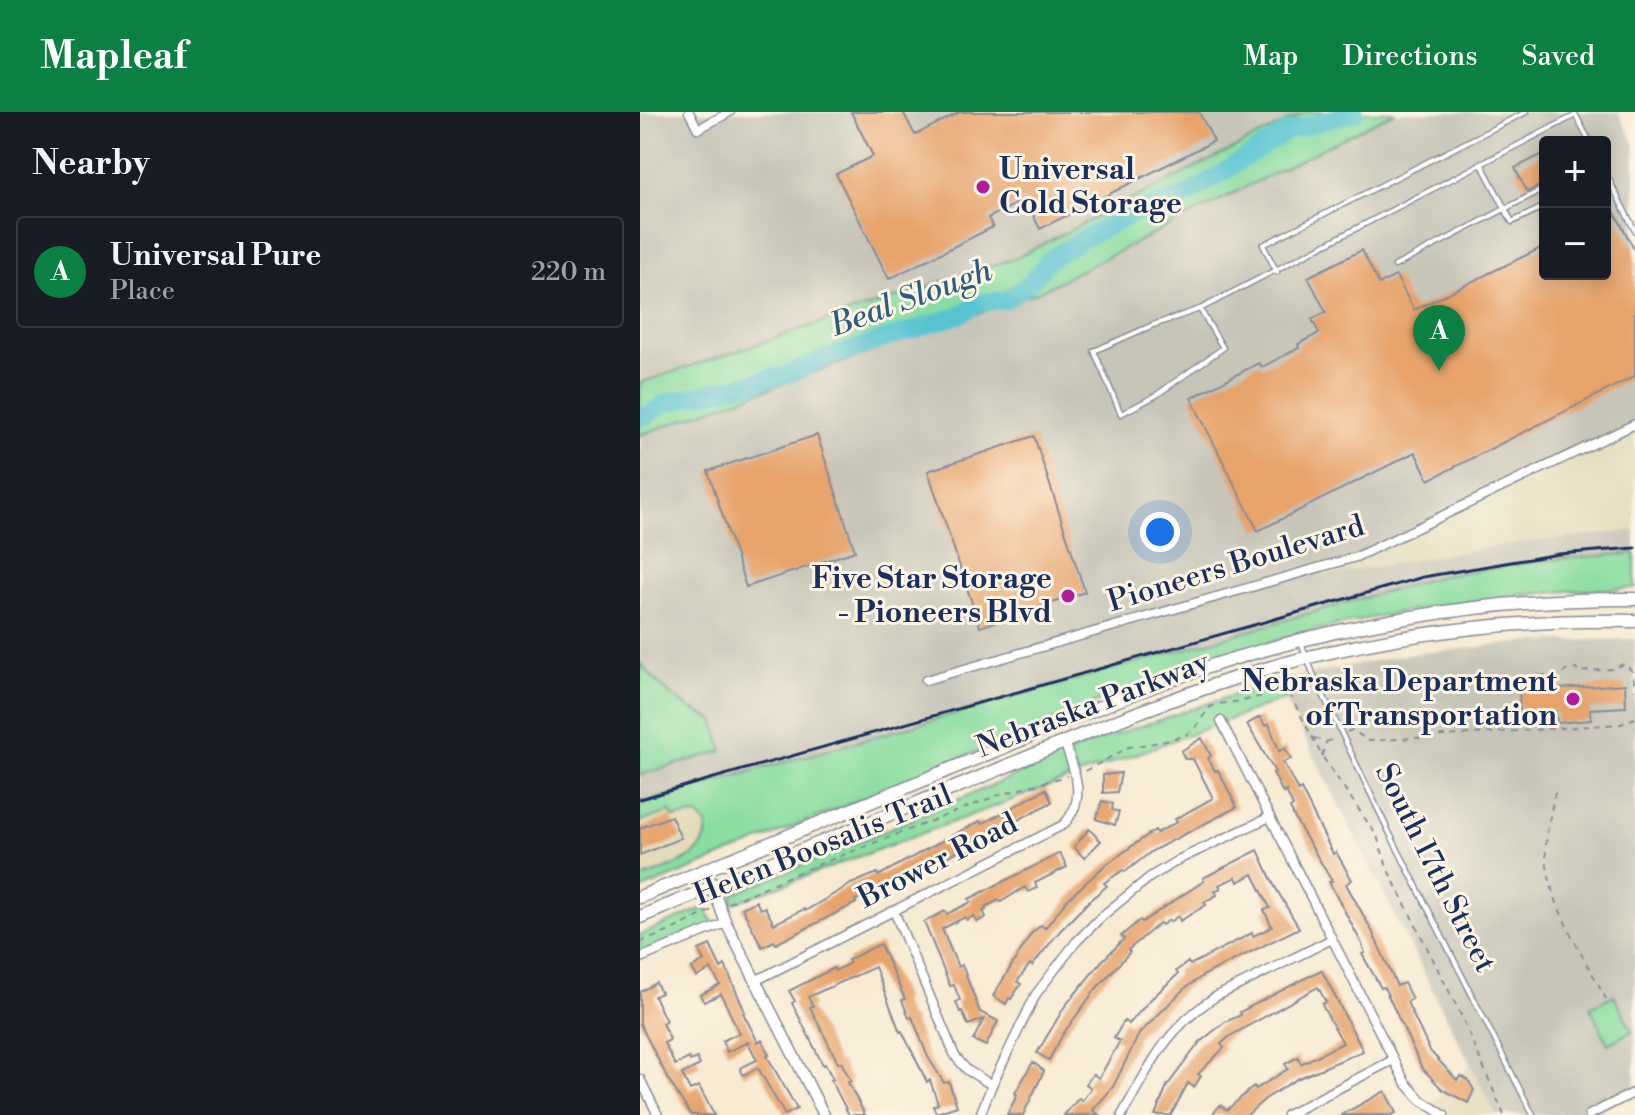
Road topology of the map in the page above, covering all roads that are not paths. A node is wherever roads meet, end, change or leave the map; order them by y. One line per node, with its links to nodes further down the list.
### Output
1 (689, 112): 2 (street)
2 (730, 112)
3 (1526, 112): 13 (lane)
4 (1575, 114): 5 (lane); 6 (lane)
5 (1587, 136)
6 (1482, 164): 10 (lane); 13 (lane)
7 (1611, 185): 11 (lane)
8 (1539, 191): 10 (lane)
9 (1541, 208): 10 (lane)
10 (1505, 209): 12 (lane)
11 (1635, 231)
12 (1395, 266)
13 (1277, 272): 14 (lane)
14 (1200, 309): 14 (lane)
15 (1635, 424): 20 (street, Pioneers Boulevard)
16 (1635, 599): 18 (main road, Nebraska Parkway)
17 (1635, 621): 19 (main road, Nebraska Parkway)
18 (1300, 640): 19 (lane, South 17th Street); 24 (main road, Nebraska Parkway)
19 (1306, 658): 22 (main road, Nebraska Parkway); 43 (lane, South 17th Street)
20 (926, 680)
21 (1221, 721): 23 (street)
22 (1064, 742): 25 (main road, Nebraska Parkway); 27 (street, Brower Road)
23 (1270, 817): 30 (street); 35 (street)
24 (706, 870): 25 (street); 26 (main road, Nebraska Parkway)
25 (712, 887): 28 (main road, Nebraska Parkway); 29 (street)
26 (640, 897)
27 (894, 911): 32 (street, Brower Road); 35 (street)
28 (640, 917)
29 (726, 923): 31 (street); 32 (street)
30 (1332, 939): 33 (street); 40 (street)
31 (640, 958)
32 (755, 981): 38 (street)
33 (1393, 1060): 41 (street); 42 (street)
34 (640, 1079): 37 (street)
35 (992, 1085): 39 (street)
36 (1635, 1092): 44 (street)
37 (658, 1115)
38 (824, 1115)
39 (980, 1115)
40 (1122, 1115)
41 (1287, 1115)
42 (1444, 1115)
43 (1533, 1115)
44 (1589, 1115)

